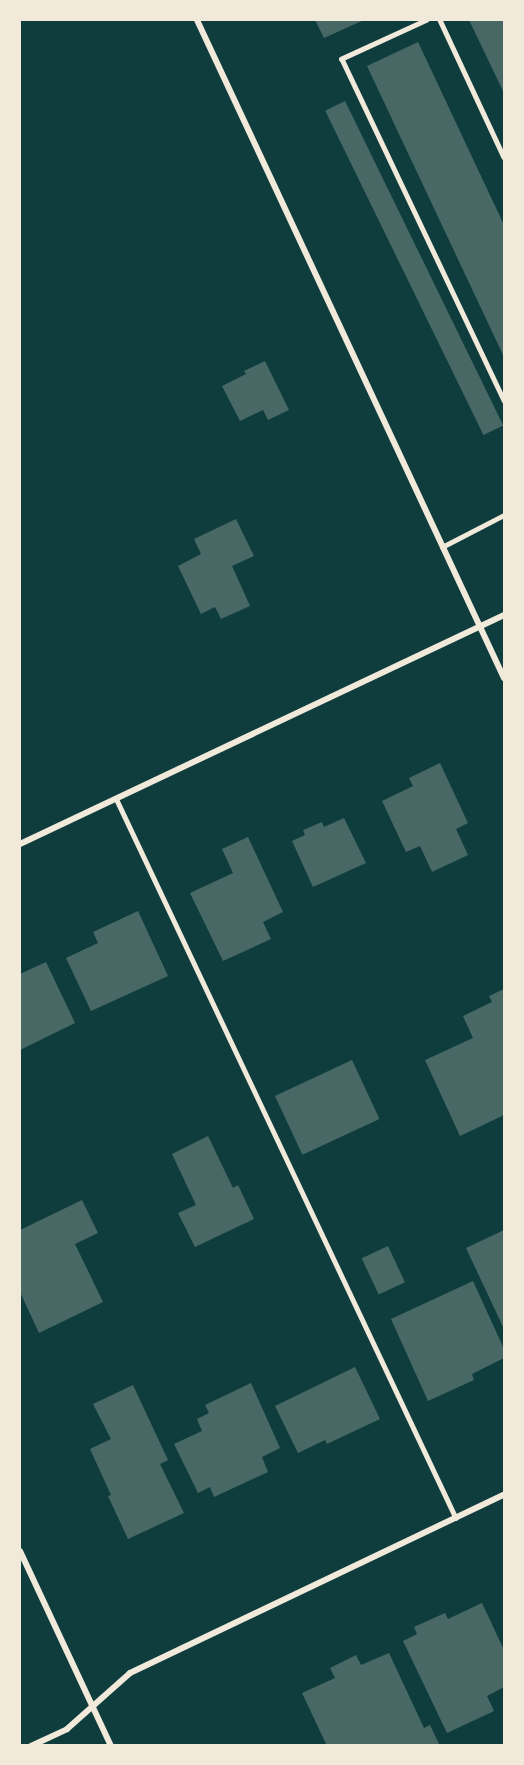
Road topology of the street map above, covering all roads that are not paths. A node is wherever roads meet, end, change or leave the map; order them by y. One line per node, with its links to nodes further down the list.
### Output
1 (197, 20): 7 (street)
2 (427, 20): 5 (lane)
3 (440, 20): 4 (lane)
4 (504, 157)
5 (504, 400)
6 (504, 515): 7 (lane)
7 (442, 547): 9 (street)
8 (504, 615): 9 (street)
9 (479, 627): 10 (street); 11 (street)
10 (504, 678)
11 (116, 798): 12 (street); 14 (lane)
12 (20, 844)
13 (504, 1495): 14 (street)
14 (456, 1518): 16 (street)
15 (20, 1551): 16 (street)
16 (93, 1706): 17 (street); 18 (street)
17 (31, 1746)
18 (111, 1746)

